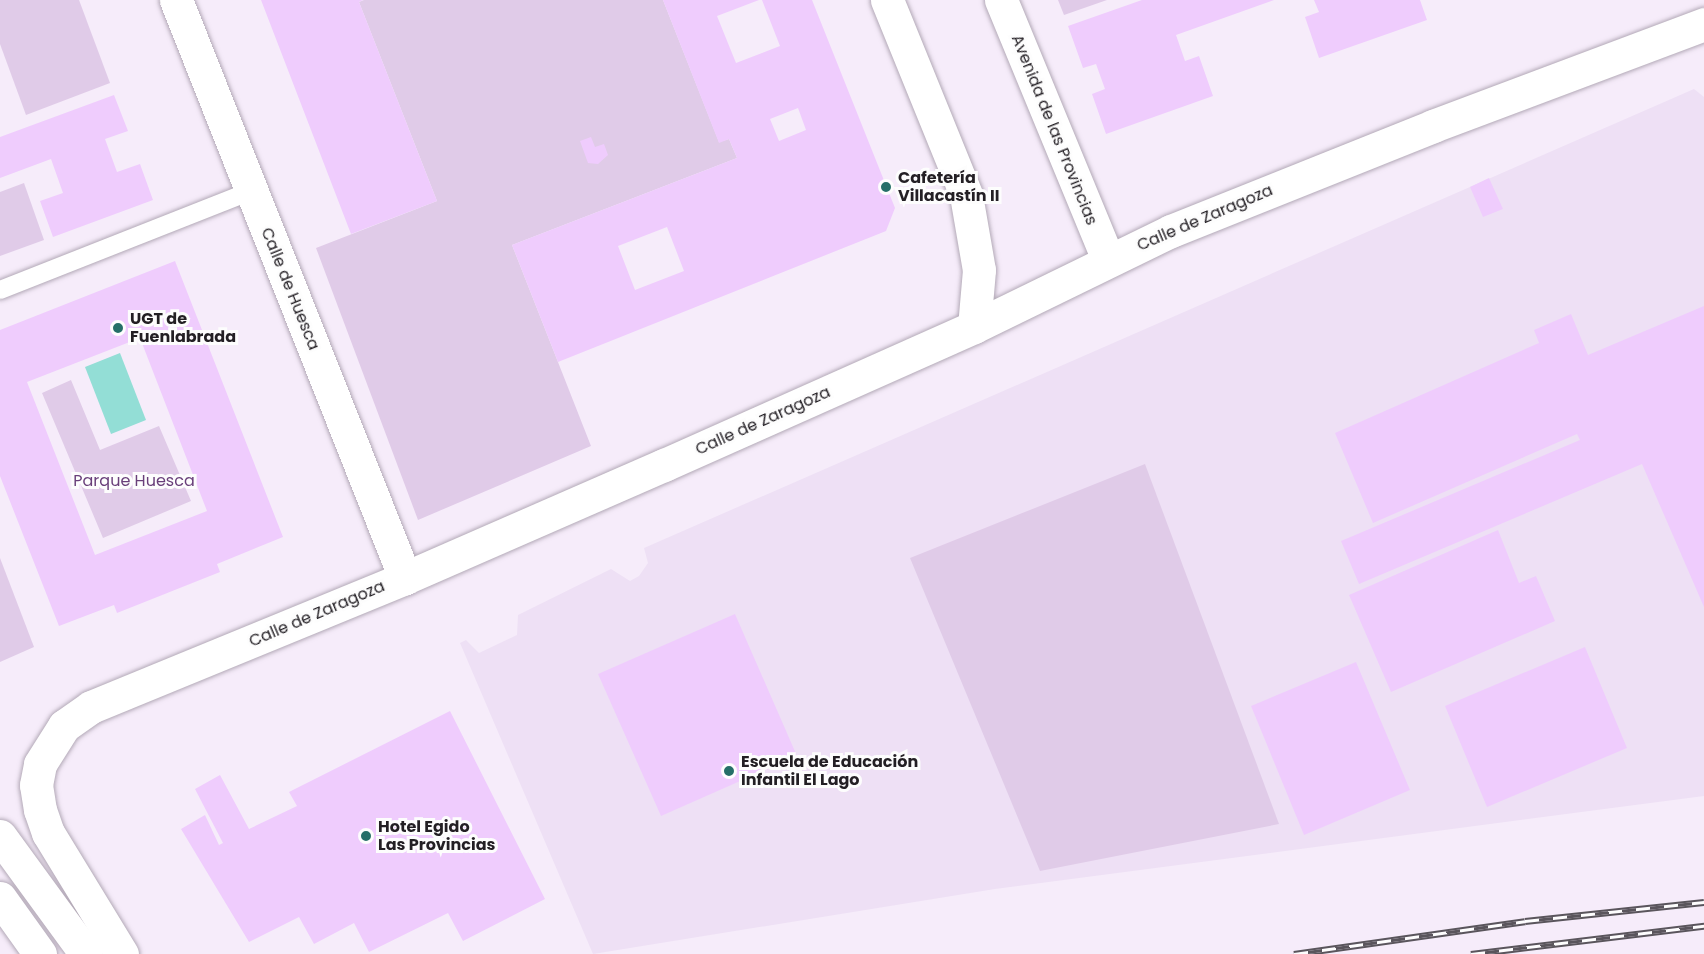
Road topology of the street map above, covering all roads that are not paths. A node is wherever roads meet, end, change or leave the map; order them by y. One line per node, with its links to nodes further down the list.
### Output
1 (176, 0): 5 (street, Calle de Huesca)
2 (887, 0): 8 (street)
3 (1001, 0): 6 (street, Avenida de las Provincias)
4 (1704, 24): 6 (street, Calle de Zaragoza)
5 (251, 190): 7 (lane); 9 (street, Calle de Huesca)
6 (1108, 260): 8 (street, Calle de Zaragoza)
7 (0, 290)
8 (975, 327): 9 (street, Calle de Zaragoza)
9 (405, 578): 14 (street, Calle de Zaragoza)
10 (0, 836): 13 (street)
11 (0, 898): 12 (street)
12 (40, 954)
13 (86, 954)
14 (122, 954)

